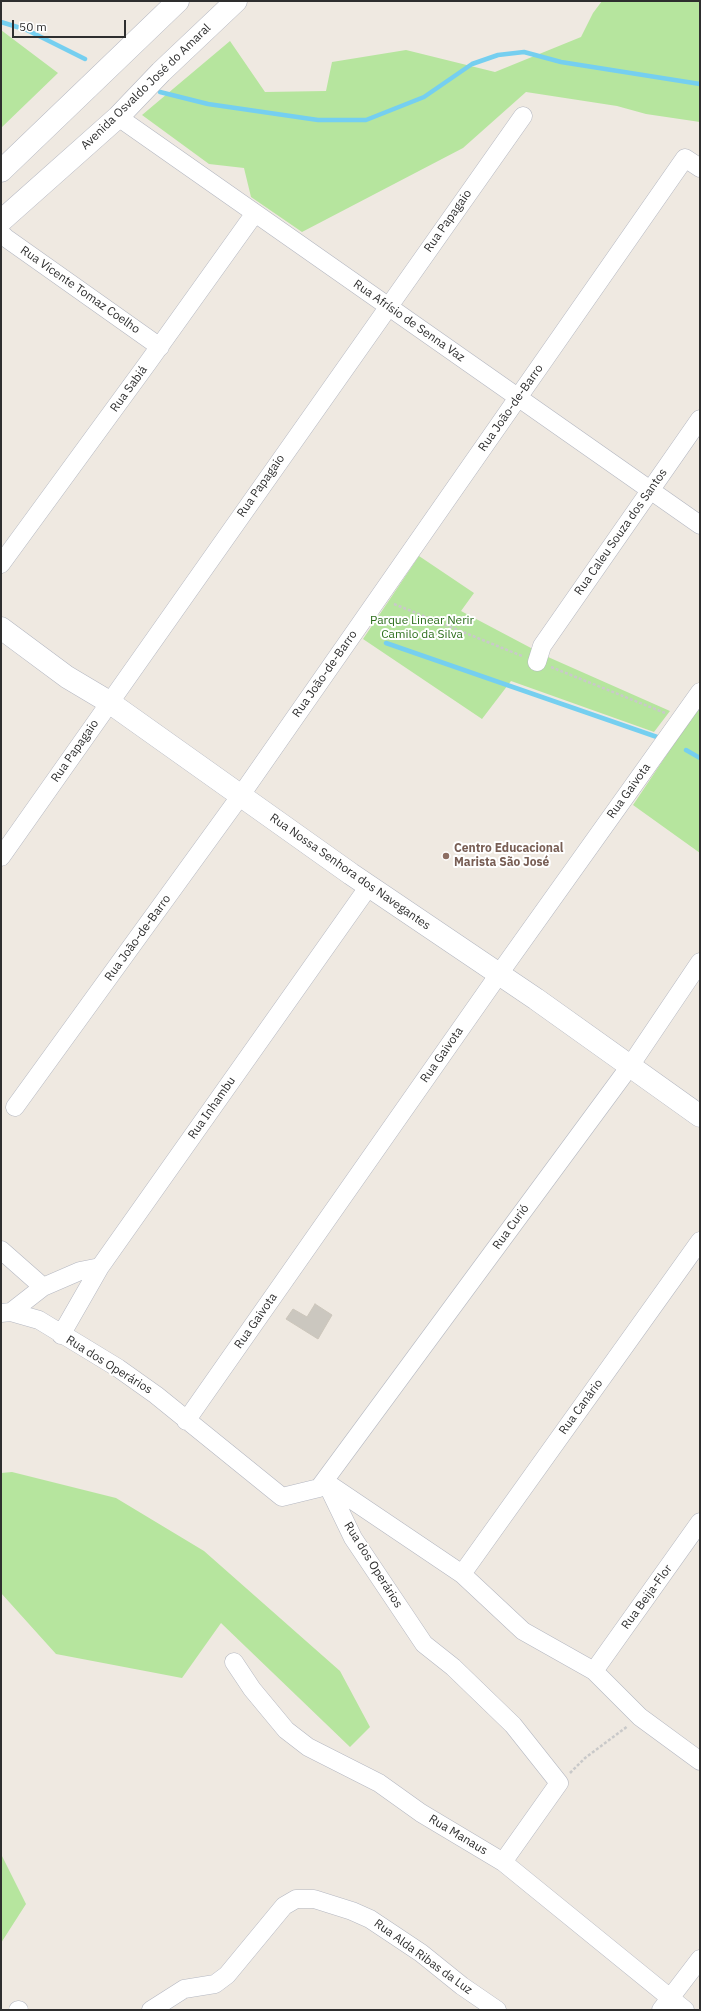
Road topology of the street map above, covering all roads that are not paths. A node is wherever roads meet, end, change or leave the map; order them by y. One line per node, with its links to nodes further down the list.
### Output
1 (178, 1): 8 (street)
2 (224, 1): 4 (street)
3 (236, 1): 4 (street, Avenida Osvaldo José do Amaral)
4 (162, 72): 6 (street, Avenida Osvaldo José do Amaral)
5 (522, 116): 12 (street, Rua Papagaio)
6 (118, 117): 9 (street, Rua Afrísio de Senna Vaz); 10 (street, Avenida Osvaldo José do Amaral)
7 (700, 168): 14 (street, Rua João-de-Barro)
8 (1, 171)
9 (255, 213): 12 (street, Rua Afrísio de Senna Vaz); 13 (street, Rua Sabiá)
10 (1, 221)
11 (1, 232): 13 (street, Rua Vicente Tomaz Coelho)
12 (388, 306): 14 (street, Rua Afrísio de Senna Vaz); 22 (street, Rua Papagaio)
13 (160, 347): 18 (street, Rua Sabiá)
14 (518, 397): 16 (street, Rua Afrísio de Senna Vaz); 23 (street, Rua João-de-Barro)
15 (700, 418): 16 (street, Rua Caleu Souza dos Santos)
16 (650, 490): 17 (street, Rua Afrísio de Senna Vaz); 20 (street, Rua Caleu Souza dos Santos)
17 (700, 525)
18 (1, 564)
19 (1, 628): 22 (street, Rua Nossa Senhora dos Navegantes)
20 (539, 654)
21 (700, 692): 27 (street, Rua Gaivota)
22 (109, 702): 23 (street, Rua Nossa Senhora dos Navegantes); 24 (street, Rua Papagaio)
23 (241, 795): 25 (street, Rua Nossa Senhora dos Navegantes); 29 (street, Rua João-de-Barro)
24 (1, 857)
25 (369, 886): 27 (street, Rua Nossa Senhora dos Navegantes); 33 (street, Rua Inhambu)
26 (700, 962): 28 (street, Rua Curió)
27 (499, 974): 28 (street, Rua Nossa Senhora dos Navegantes); 37 (street, Rua Gaivota)
28 (630, 1066): 30 (street, Rua Nossa Senhora dos Navegantes); 38 (street, Rua Curió)
29 (15, 1107)
30 (700, 1116)
31 (700, 1241): 40 (street, Rua Canário)
32 (1, 1250): 34 (street)
33 (100, 1267): 34 (street); 36 (street, Rua Inhambu)
34 (43, 1287): 35 (street)
35 (6, 1312): 36 (street, Rua dos Operários)
36 (61, 1335): 37 (street, Rua dos Operários)
37 (186, 1421): 38 (street, Rua dos Operários)
38 (323, 1485): 40 (street); 44 (street, Rua dos Operários)
39 (700, 1522): 42 (street, Rua Beija-Flor)
40 (462, 1574): 42 (street)
41 (234, 1662): 44 (street, Rua Manaus)
42 (594, 1671): 43 (street)
43 (700, 1761)
44 (503, 1862): 46 (street, Rua Manaus)
45 (700, 1960): 46 (street)
46 (666, 2004): 49 (street, Rua Manaus)
47 (151, 2010): 48 (street, Rua Alda Ribas da Luz)
48 (497, 2010)
49 (685, 2010)

